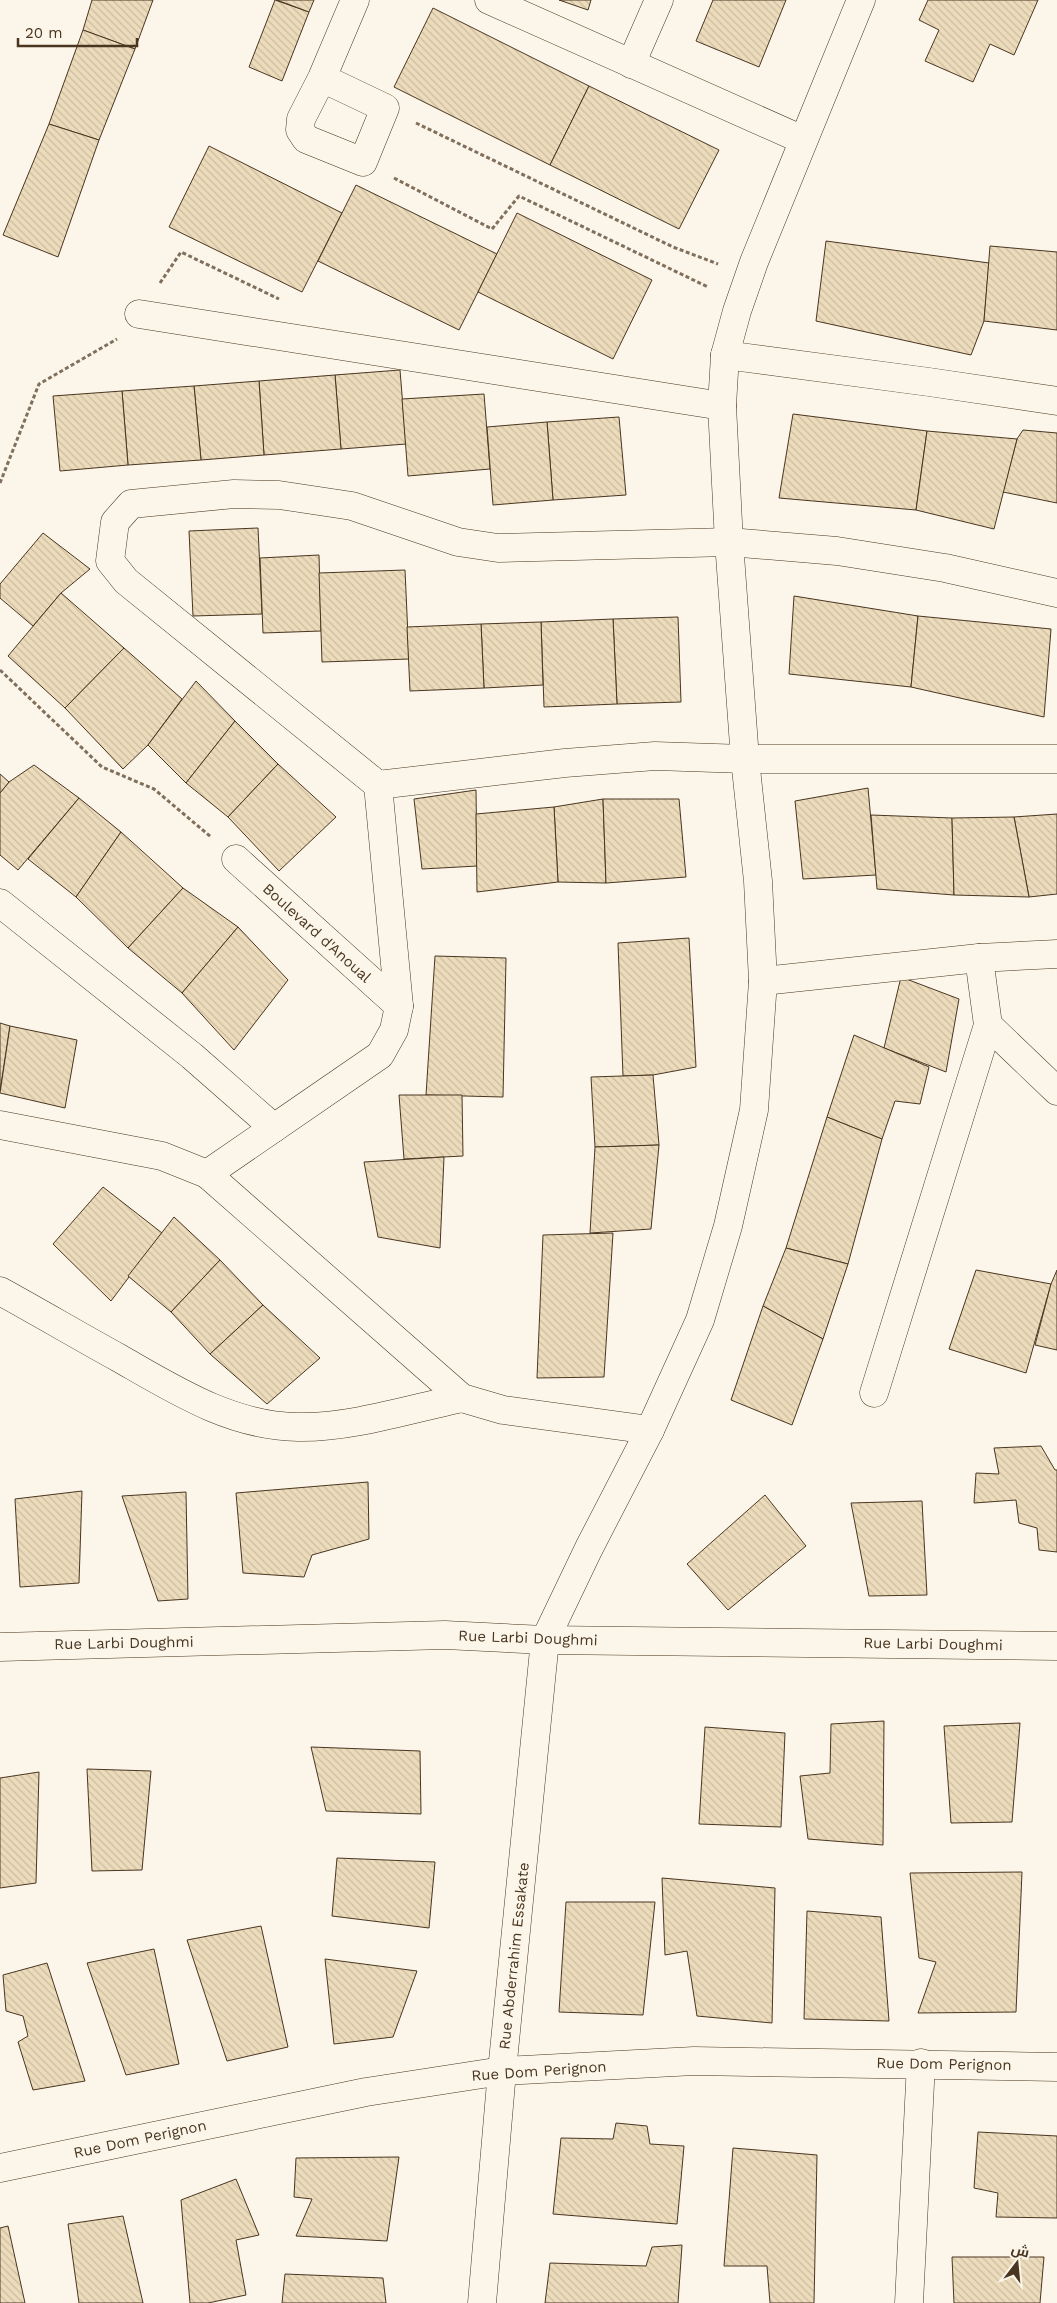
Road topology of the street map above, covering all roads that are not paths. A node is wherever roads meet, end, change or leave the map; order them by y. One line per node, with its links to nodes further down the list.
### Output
1 (355, 0): 6 (street)
2 (489, 0): 5 (street)
3 (659, 0): 5 (street)
4 (861, 0): 7 (street, Rue Abderrahim Essakate)
5 (631, 64): 7 (street)
6 (322, 78): 6 (street)
7 (803, 140): 9 (street, Rue Abderrahim Essakate)
8 (140, 314): 11 (street)
9 (725, 355): 10 (street); 11 (street, Rue Abderrahim Essakate)
10 (1057, 401)
11 (722, 406): 12 (street, Rue Abderrahim Essakate)
12 (730, 542): 13 (street); 14 (street, Rue Abderrahim Essakate); 16 (street)
13 (1057, 593)
14 (744, 759): 15 (street); 16 (street); 21 (street, Rue Abderrahim Essakate)
15 (1057, 759)
16 (378, 785): 22 (street)
17 (236, 859): 22 (street, Boulevard d'Anoual)
18 (0, 903): 26 (street)
19 (1057, 954): 20 (street)
20 (979, 958): 21 (street); 23 (street)
21 (763, 981): 31 (street, Rue Abderrahim Essakate)
22 (399, 1006): 26 (street)
23 (988, 1025): 24 (street); 29 (street)
24 (1057, 1091)
25 (0, 1125): 27 (street)
26 (274, 1128): 27 (street)
27 (207, 1174): 30 (street)
28 (0, 1291): 30 (street)
29 (874, 1393)
30 (462, 1398): 31 (street)
31 (650, 1430): 32 (street, Rue Abderrahim Essakate)
32 (545, 1640): 33 (street, Rue Larbi Doughmi); 34 (street, Rue Larbi Doughmi); 37 (street, Rue Abderrahim Essakate)
33 (1057, 1646)
34 (0, 1647)
35 (921, 2063): 36 (street, Rue Dom Perignon); 37 (street, Rue Dom Perignon); 40 (street)
36 (1057, 2067)
37 (502, 2071): 38 (street, Rue Dom Perignon); 39 (street, Rue Abderrahim Essakate)
38 (0, 2168)
39 (482, 2303)
40 (909, 2303)

